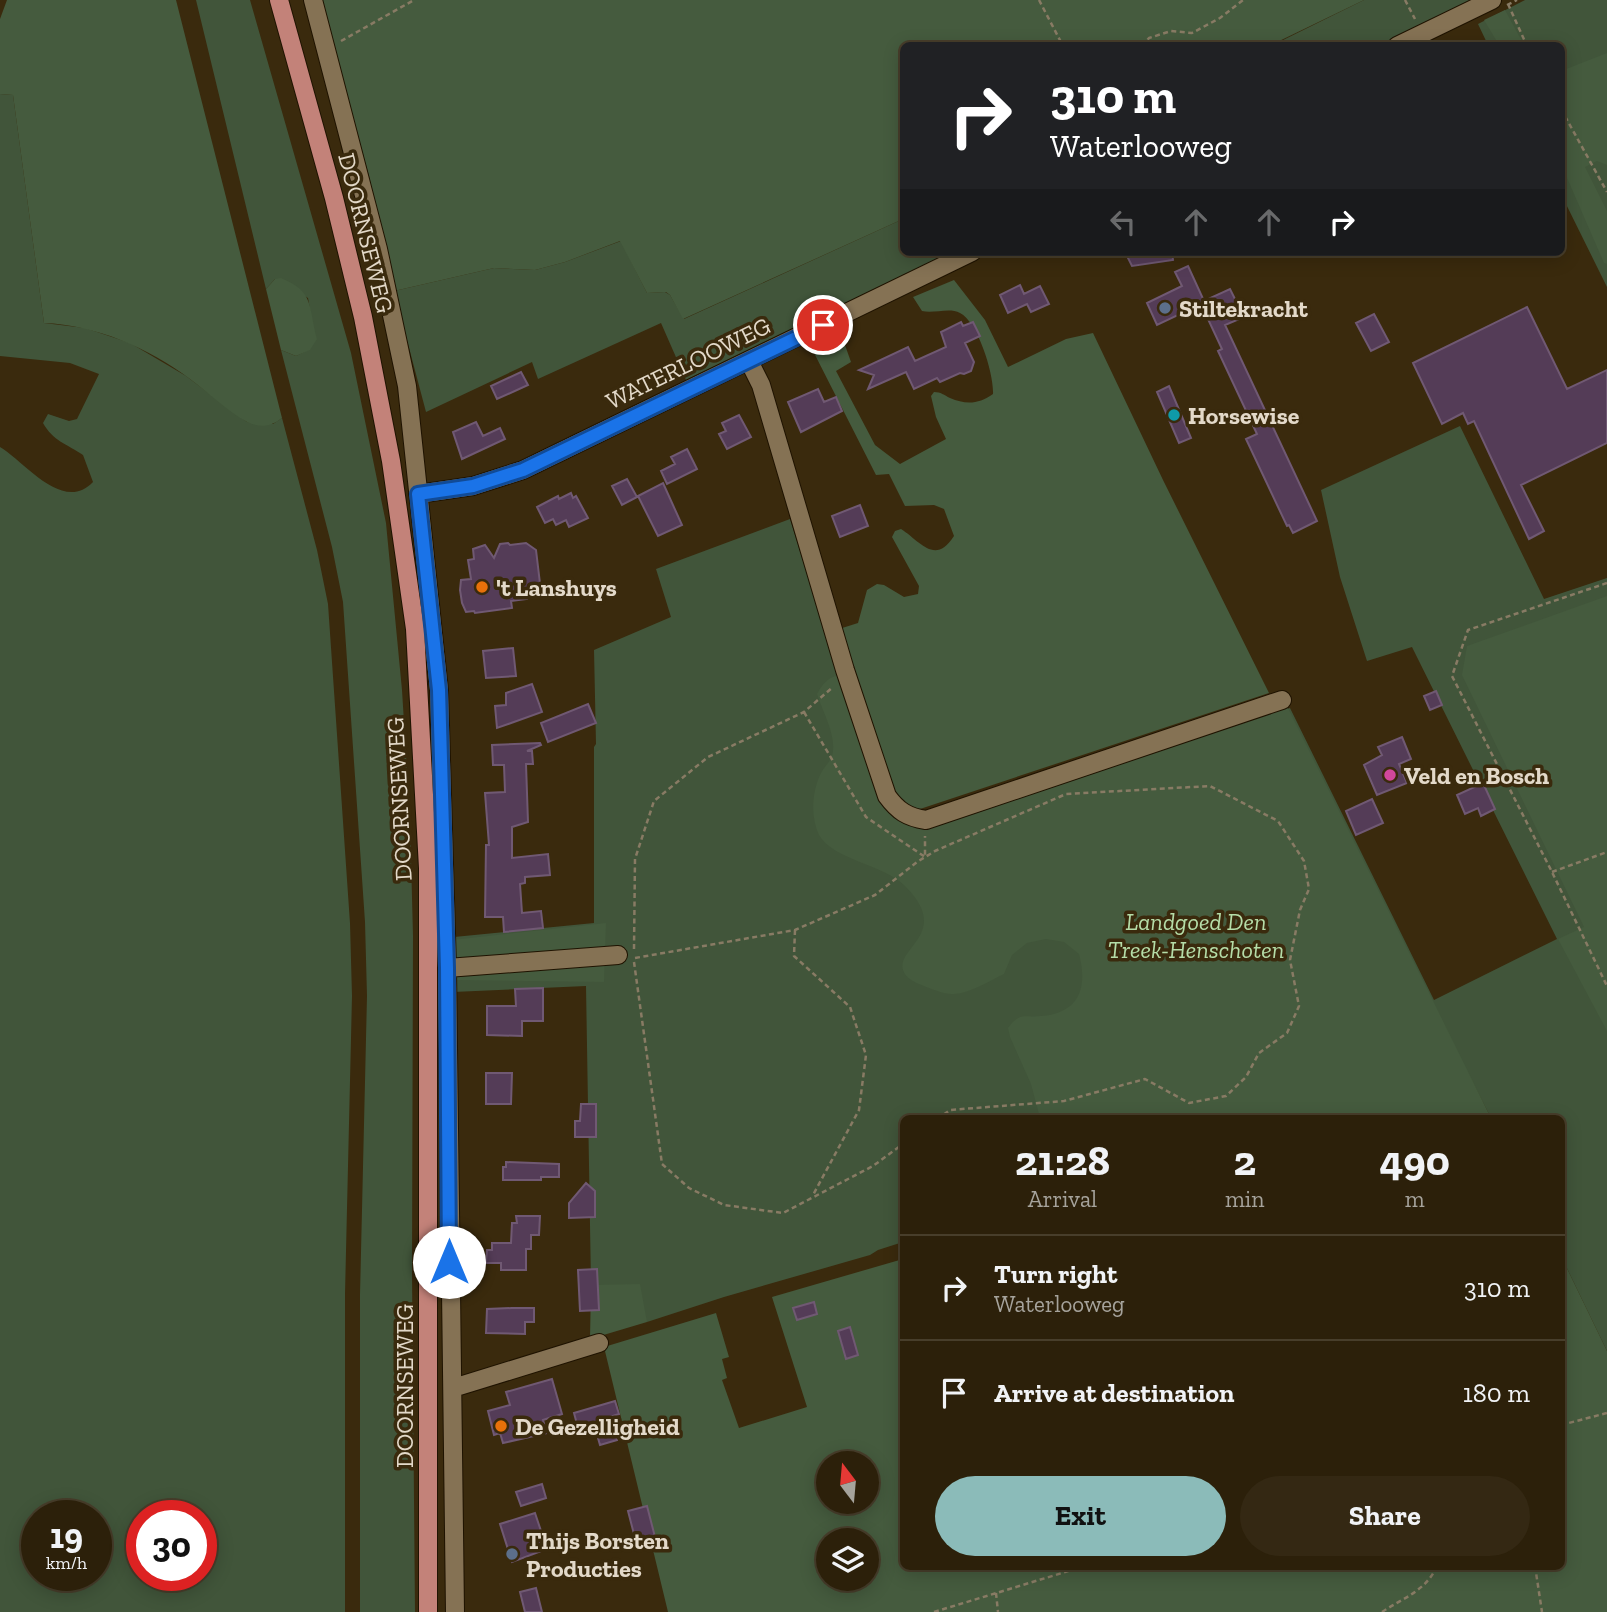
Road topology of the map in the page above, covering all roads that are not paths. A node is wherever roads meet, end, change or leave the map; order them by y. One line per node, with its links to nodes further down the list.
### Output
1 (279, 0): 13 (main road, DOORNSEWEG)
2 (313, 0): 7 (street, DOORNSEWEG)
3 (1492, 0): 4 (street)
4 (1405, 42)
5 (964, 256): 6 (street, WATERLOOWEG)
6 (749, 361): 7 (street, WATERLOOWEG); 8 (street)
7 (418, 494): 10 (street, DOORNSEWEG)
8 (1282, 700)
9 (625, 957): 10 (street)
10 (447, 968): 12 (street, DOORNSEWEG)
11 (599, 1343): 12 (street)
12 (453, 1388): 14 (street, DOORNSEWEG)
13 (428, 1612)
14 (455, 1612)

